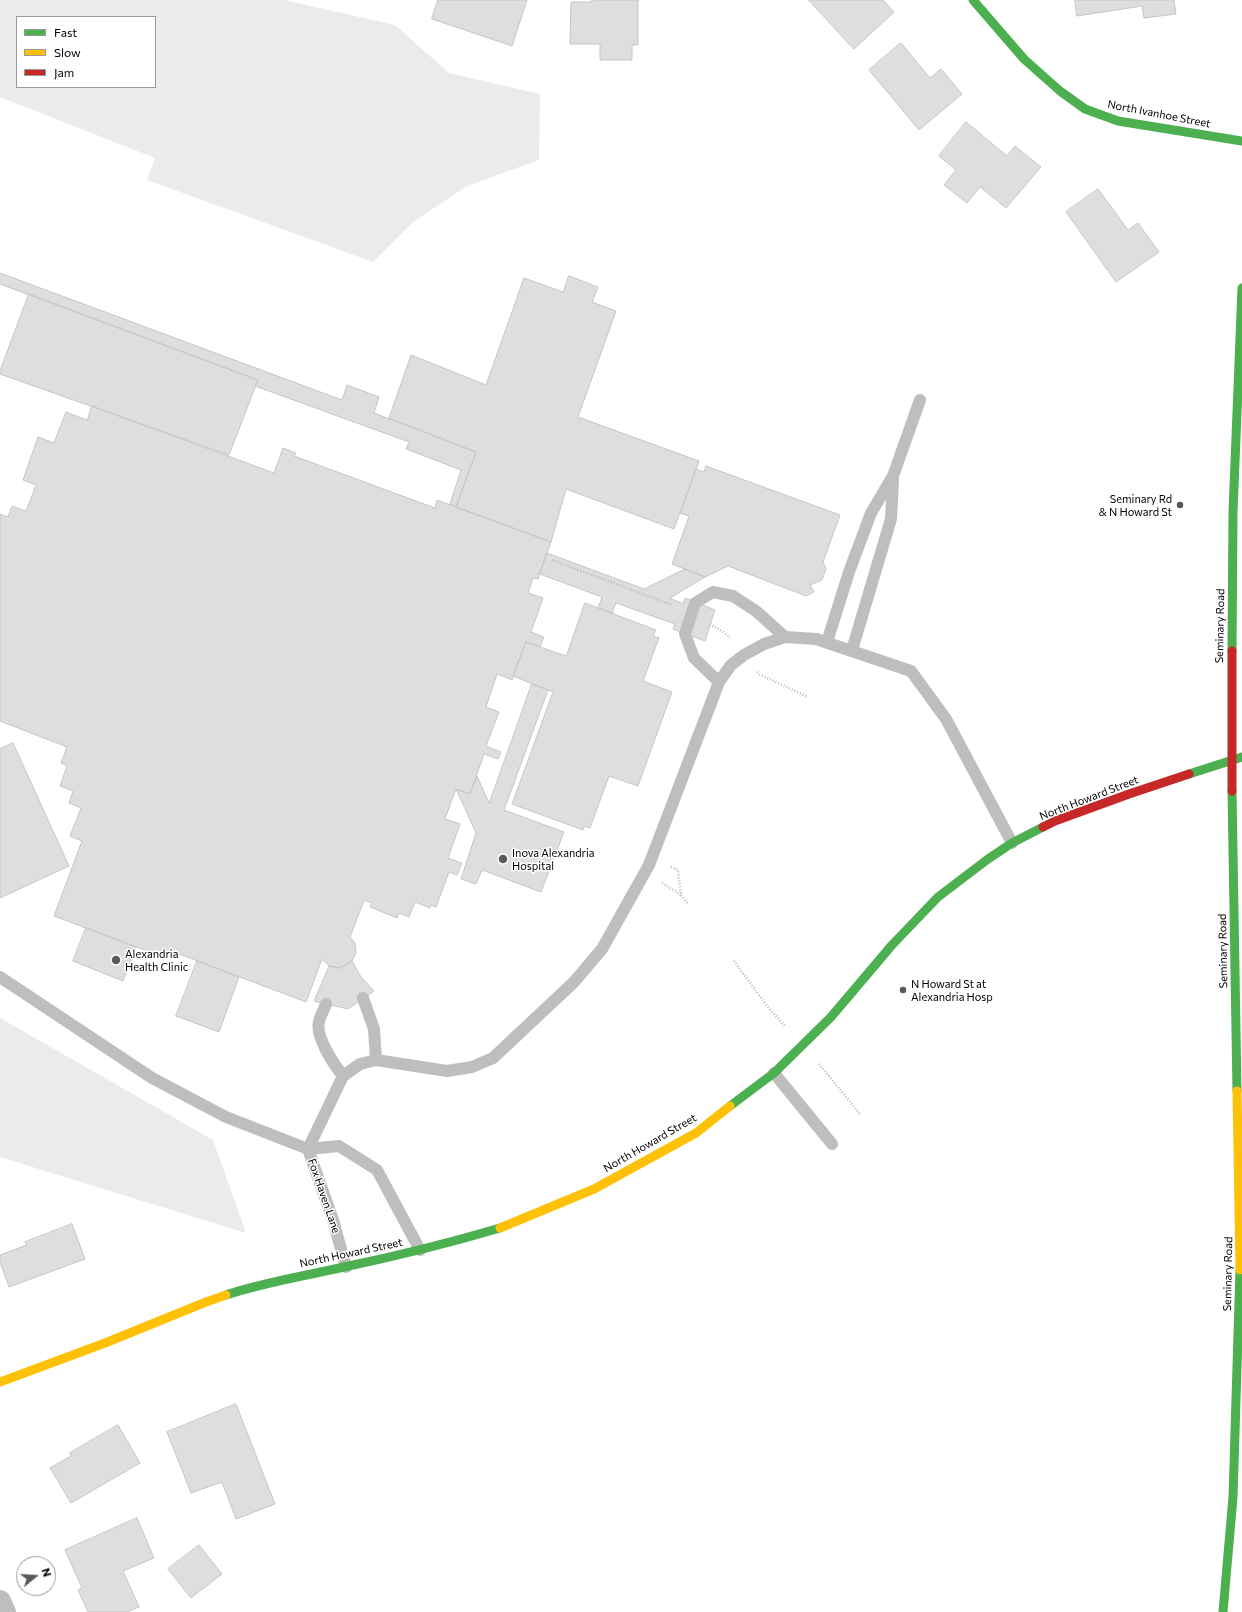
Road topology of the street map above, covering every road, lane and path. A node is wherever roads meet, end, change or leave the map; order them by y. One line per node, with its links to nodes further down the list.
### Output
1 (973, 0): 2 (street, North Ivanhoe Street)
2 (1242, 141)
3 (1242, 288): 5 (street, Seminary Road)
4 (920, 400): 6 (lane)
5 (1235, 463): 7 (street); 13 (street, Seminary Road)
6 (893, 476): 9 (lane); 10 (lane)
7 (1242, 511)
8 (785, 637): 9 (lane); 11 (lane); 11 (lane)
9 (827, 642): 10 (lane)
10 (852, 650): 14 (lane)
11 (719, 682): 22 (lane)
12 (1242, 757): 13 (street, North Howard Street)
13 (1231, 760): 14 (street, North Howard Street); 29 (street, Seminary Road)
14 (1012, 843): 23 (street, North Howard Street)
15 (667, 872): 17 (path)
16 (660, 882): 17 (path)
17 (681, 895): 18 (path)
18 (688, 904)
19 (0, 977): 26 (lane)
20 (363, 998): 22 (lane)
21 (326, 1004): 24 (lane)
22 (376, 1060): 24 (lane)
23 (774, 1073): 25 (lane); 27 (street, North Howard Street)
24 (343, 1076): 26 (lane)
25 (832, 1144)
26 (308, 1149): 27 (lane); 28 (lane, Fox Haven Lane)
27 (420, 1250): 28 (street, North Howard Street)
28 (346, 1267): 30 (street, North Howard Street)
29 (1240, 1349): 33 (street, Seminary Road)
30 (0, 1382)
31 (0, 1601): 32 (street)
32 (5, 1612)
33 (1223, 1612)

